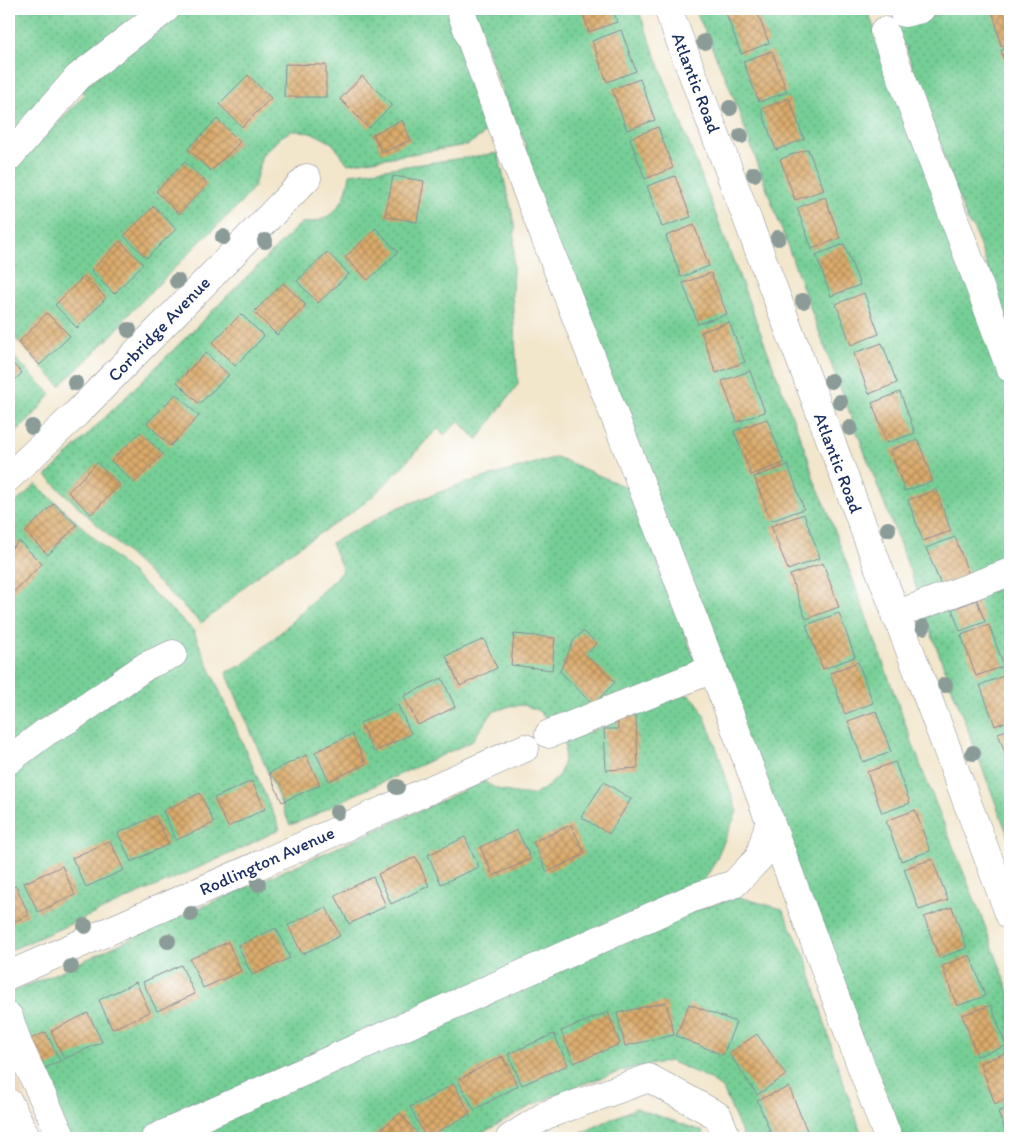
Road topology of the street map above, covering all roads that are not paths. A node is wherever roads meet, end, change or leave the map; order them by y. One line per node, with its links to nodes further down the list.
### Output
1 (166, 9): 5 (street)
2 (460, 9): 12 (street)
3 (668, 9): 10 (street, Atlantic Road)
4 (884, 31): 7 (street)
5 (9, 157)
6 (307, 178): 8 (street, Corbridge Avenue)
7 (1010, 368)
8 (9, 477)
9 (1010, 572): 10 (street)
10 (895, 615): 17 (street, Atlantic Road)
11 (173, 654): 15 (street)
12 (713, 669): 13 (street); 16 (street)
13 (549, 734)
14 (525, 748): 18 (street, Rodlington Avenue)
15 (9, 760)
16 (770, 820): 23 (street); 26 (street)
17 (1010, 916)
18 (9, 975)
19 (9, 1017): 22 (street)
20 (9, 1103): 21 (street)
21 (27, 1138)
22 (62, 1138)
23 (154, 1138)
24 (510, 1138): 25 (street)
25 (727, 1138)
26 (888, 1138)

